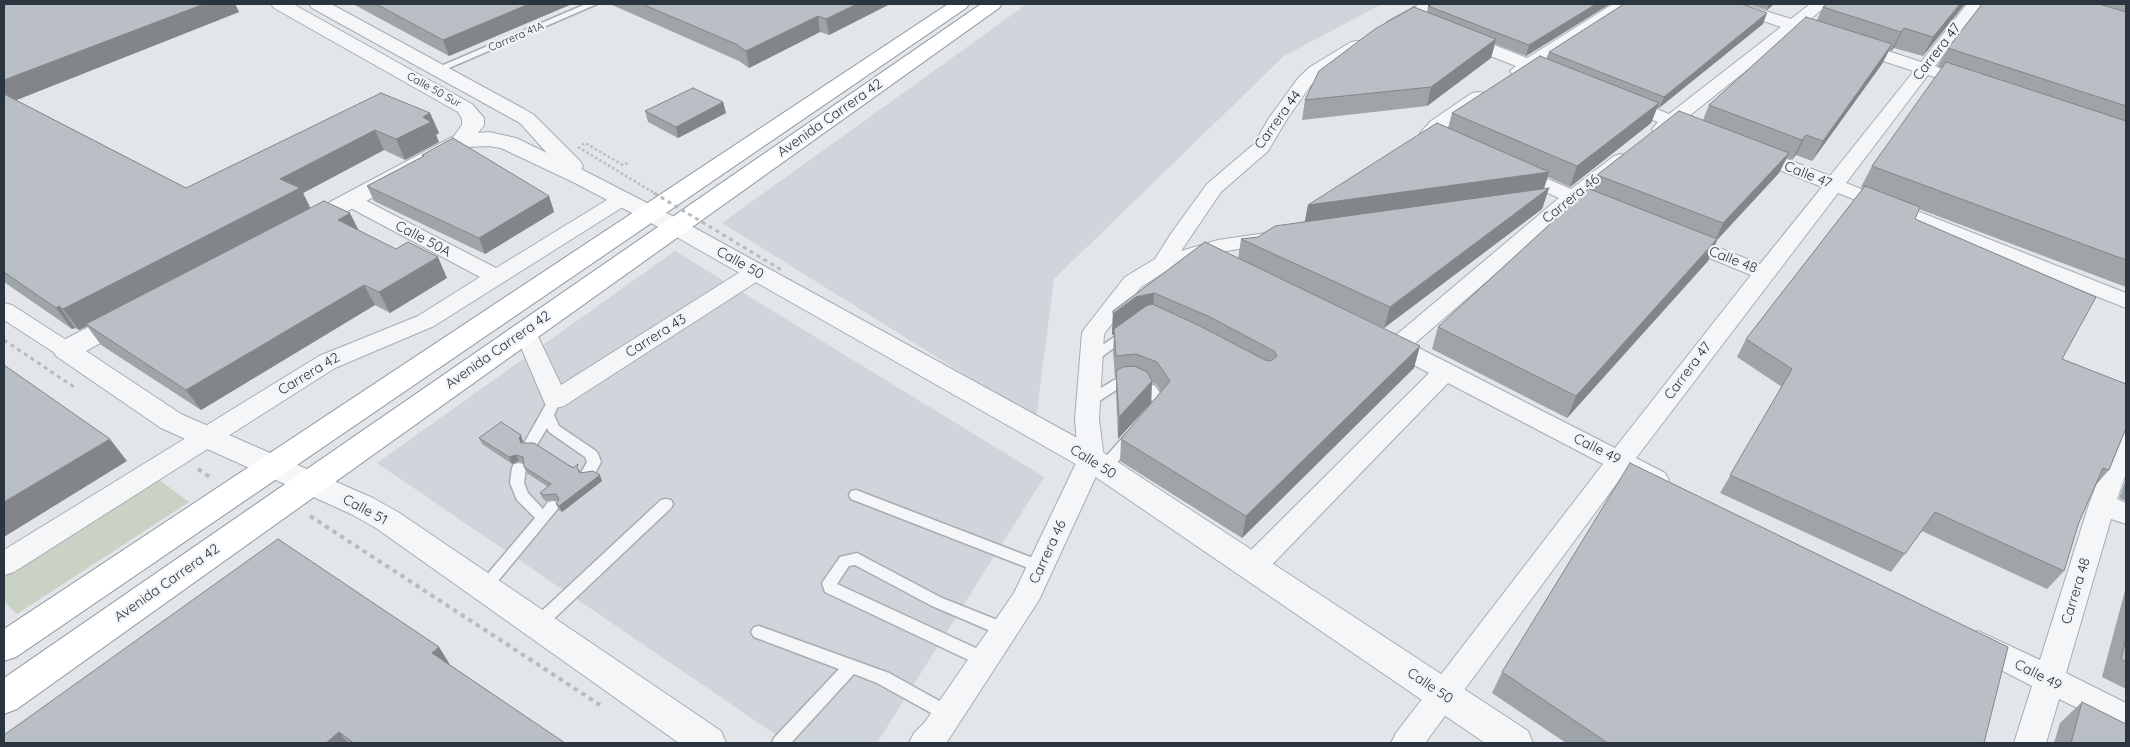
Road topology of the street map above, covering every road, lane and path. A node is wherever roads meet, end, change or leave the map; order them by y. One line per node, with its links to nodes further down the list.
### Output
1 (280, 4): 26 (street, Calle 50 Sur)
2 (318, 4): 18 (street, Calle 50 Sur)
3 (593, 4): 18 (lane, Carrera 41A)
4 (960, 4): 39 (highway, Avenida Carrera 42)
5 (993, 4): 39 (highway, Avenida Carrera 42)
6 (1431, 4): 11 (street, Carrera 44)
7 (1623, 4): 17 (street)
8 (1728, 4): 13 (street)
9 (1820, 4): 13 (street)
10 (1975, 4): 19 (street, Carrera 47)
11 (1406, 17): 12 (street); 44 (street, Carrera 44)
12 (1424, 24)
13 (1792, 25): 15 (street); 23 (street)
14 (1450, 34): 17 (street)
15 (1820, 34)
16 (1839, 40): 19 (street)
17 (1530, 65): 21 (street); 28 (street)
18 (439, 69): 32 (street, Calle 50 Sur)
19 (1924, 69): 20 (street); 33 (street, Carrera 47)
20 (1952, 78)
21 (1574, 82)
22 (1608, 96): 23 (street)
23 (1672, 120): 24 (street); 25 (street)
24 (1649, 138)
25 (1717, 138)
26 (462, 141): 32 (street, Calle 50 Sur); 36 (street)
27 (1735, 146): 33 (street, Calle 47)
28 (1465, 149)
29 (1633, 150): 34 (street, Carrera 46)
30 (630, 162): 46 (path, bridge)
31 (1500, 165): 34 (street)
32 (583, 178): 35 (street, Calle 50 Sur)
33 (1834, 185): 48 (street, Carrera 47); 50 (street, Calle 47)
34 (1572, 197): 37 (street); 38 (street); 57 (street, Carrera 46)
35 (622, 199): 39 (street, Calle 50 Sur); 49 (street, Carrera 42)
36 (350, 200): 42 (street); 49 (street, Calle 50A)
37 (1532, 203)
38 (1626, 219)
39 (662, 220): 47 (street, Calle 50); 54 (highway, Avenida Carrera 42); 68 (highway, Avenida Carrera 42)
40 (1663, 233): 48 (street, Calle 48)
41 (1296, 235): 43 (street)
42 (281, 236)
43 (1200, 252): 44 (street); 45 (street)
44 (1163, 263): 55 (street, Carrera 44)
45 (1227, 264)
46 (782, 271)
47 (756, 272): 62 (street, Carrera 43); 67 (street, Calle 50)
48 (1764, 273): 66 (street, Carrera 47)
49 (496, 278): 63 (street, Carrera 42)
50 (2126, 301)
51 (144, 309): 58 (street)
52 (4, 310): 58 (street, Calle 51)
53 (1140, 323): 59 (lane)
54 (525, 331): 62 (street); 73 (highway, Avenida Carrera 42)
55 (1093, 333): 59 (street, Carrera 46)
56 (1371, 333): 57 (street, Calle 49)
57 (1398, 346): 60 (street, Calle 49)
58 (66, 350): 63 (street, Calle 51)
59 (1091, 359): 61 (street, Carrera 46)
60 (1445, 372): 66 (street, Calle 49); 79 (street)
61 (1088, 402): 67 (street, Carrera 46); 67 (lane)
62 (552, 408): 65 (lane); 70 (lane)
63 (206, 438): 68 (street, Calle 51); 78 (street, Carrera 42)
64 (2126, 441): 76 (street, Carrera 48)
65 (530, 445)
66 (1620, 461): 71 (street, Calle 49); 90 (street, Carrera 47)
67 (1097, 463): 79 (street, Calle 50); 80 (street, Carrera 46)
68 (272, 467): 73 (street, Calle 51); 86 (highway, Avenida Carrera 42)
69 (519, 468): 77 (lane)
70 (588, 473)
71 (1681, 492)
72 (856, 494): 80 (lane)
73 (306, 497): 81 (street, Calle 51); 91 (highway, Avenida Carrera 42); 92 (path)
74 (666, 504): 82 (lane)
75 (553, 506): 77 (lane)
76 (2114, 509): 89 (street, Carrera 48)
77 (543, 518): 81 (lane)
78 (4, 564)
79 (1252, 567): 90 (street, Calle 50)
80 (1041, 568): 83 (street, Carrera 46)
81 (484, 588): 82 (street, Calle 51)
82 (537, 625): 95 (street, Calle 51)
83 (1005, 630): 87 (street, Carrera 46); 87 (lane)
84 (1953, 631): 89 (street, Calle 49)
85 (759, 632): 88 (lane)
86 (6, 643)
87 (985, 660): 93 (street, Carrera 46)
88 (852, 666): 93 (lane); 96 (lane)
89 (2049, 681): 94 (street, Calle 49); 100 (street, Carrera 48)
90 (1444, 696): 98 (street, Carrera 47); 99 (street, Calle 50)
91 (4, 698)
92 (609, 711)
93 (948, 714): 97 (street, Carrera 46)
94 (2126, 718)
95 (708, 743)
96 (780, 743)
97 (925, 743)
98 (1407, 743)
99 (1515, 743)
100 (2030, 743)

